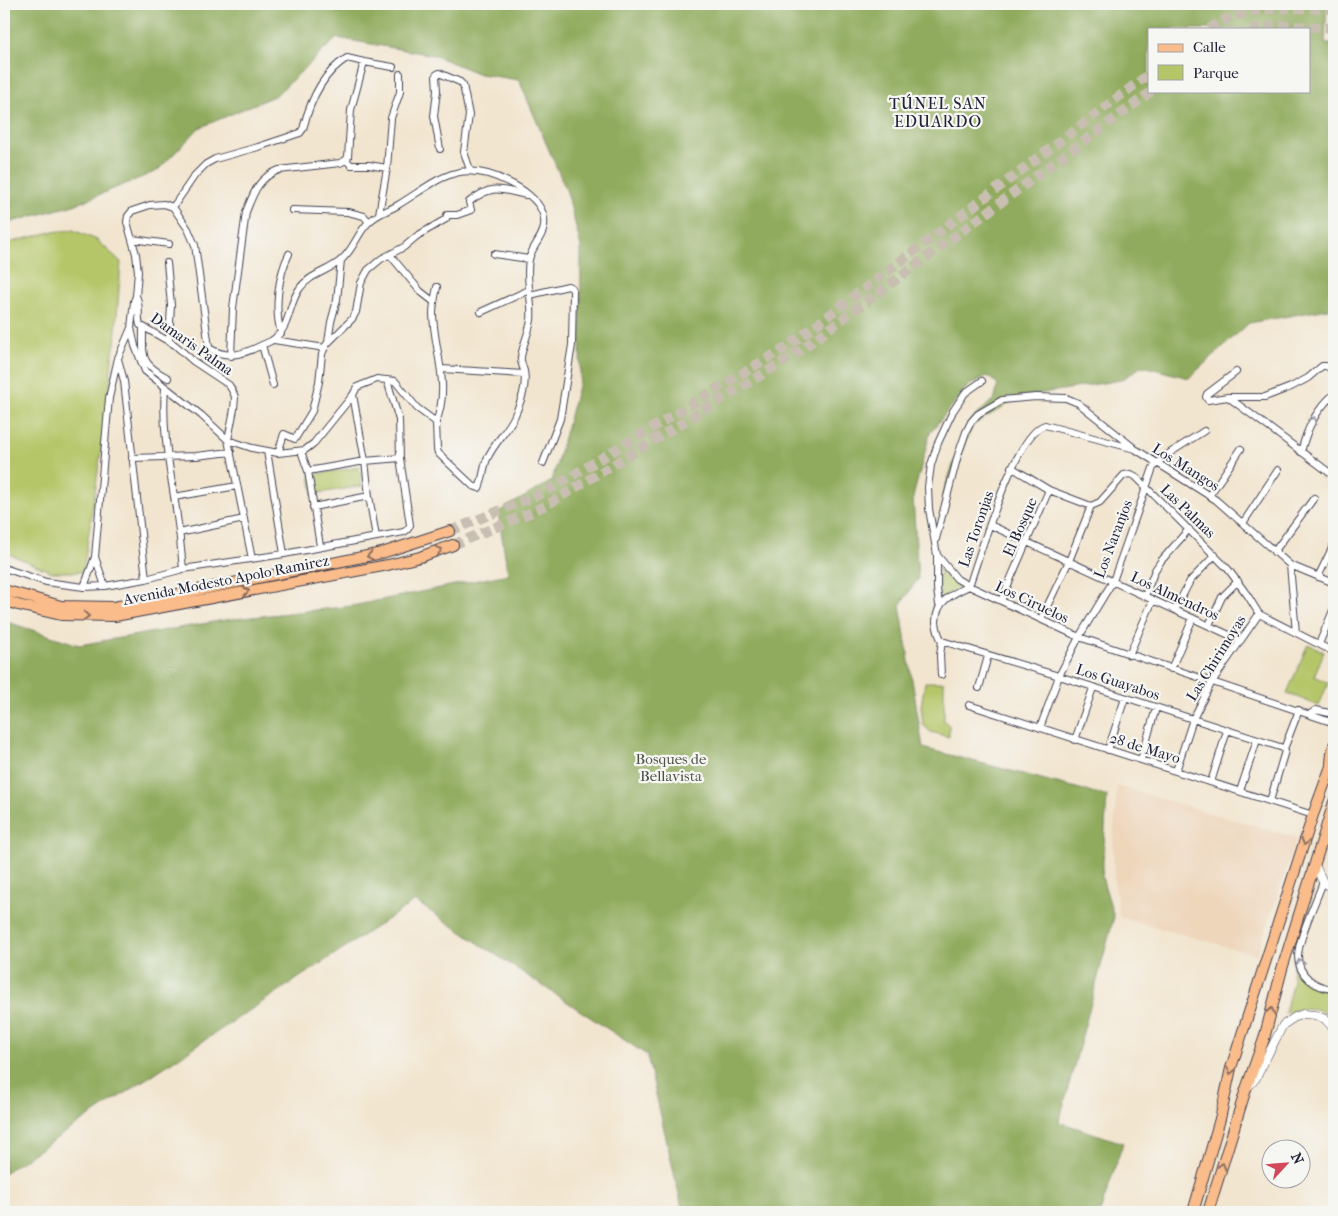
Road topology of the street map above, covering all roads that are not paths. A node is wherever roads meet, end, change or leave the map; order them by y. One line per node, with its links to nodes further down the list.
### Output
1 (364, 62): 2 (street); 5 (street); 9 (street)
2 (393, 67)
3 (400, 74): 6 (street)
4 (440, 149): 7 (street)
5 (346, 160): 6 (street); 33 (street)
6 (387, 168): 11 (street)
7 (470, 170): 8 (street); 11 (street)
8 (527, 195): 17 (street); 18 (street)
9 (173, 207): 13 (street); 33 (street)
10 (292, 210): 12 (street)
11 (379, 214): 12 (street)
12 (369, 222): 19 (street)
13 (132, 239): 14 (street); 23 (street)
14 (169, 244)
15 (289, 254): 28 (street)
16 (494, 254): 18 (street)
17 (390, 255): 24 (street); 32 (street)
18 (529, 259): 22 (street)
19 (342, 260): 28 (street); 32 (street)
20 (167, 263): 30 (street)
21 (436, 287): 24 (street)
22 (530, 292): 25 (street); 38 (street); 63 (street)
23 (136, 296): 26 (street); 27 (street, Damaris Palma)
24 (434, 302): 35 (street)
25 (481, 312)
26 (131, 328): 34 (street); 43 (street)
27 (143, 328): 30 (street, Damaris Palma); 39 (street)
28 (281, 333): 29 (street)
29 (274, 340): 31 (street); 32 (street)
30 (169, 341): 50 (street, Damaris Palma)
31 (262, 345): 33 (street); 42 (street)
32 (326, 345): 57 (street)
33 (232, 356)
34 (118, 358): 59 (street); 94 (street)
35 (442, 369): 38 (street); 47 (street)
36 (1334, 370): 46 (street)
37 (1236, 372): 46 (street)
38 (524, 374): 47 (street)
39 (168, 378)
40 (387, 380): 45 (street); 47 (street); 60 (street)
41 (982, 381): 85 (street)
42 (274, 385)
43 (165, 388): 50 (street); 58 (street)
44 (1334, 394): 56 (street, one-way to 44)
45 (353, 395): 54 (street); 61 (street)
46 (1228, 397): 56 (street)
47 (436, 422)
48 (1049, 426): 52 (street, Los Mangos); 64 (street, Las Toronjas)
49 (1204, 431): 62 (street, Los Naranjos)
50 (228, 440): 53 (street); 55 (street, Damaris Palma)
51 (1241, 449): 72 (street)
52 (1136, 450): 62 (street, Los Mangos); 85 (street)
53 (266, 451): 57 (street); 91 (street)
54 (301, 451): 57 (street); 66 (street)
55 (231, 452): 58 (street); 68 (street, Damaris Palma)
56 (1301, 452): 67 (street)
57 (278, 453)
58 (168, 457): 59 (street); 73 (street)
59 (132, 458): 102 (street)
60 (400, 458): 61 (street); 83 (street)
61 (365, 461): 66 (street); 71 (street)
62 (1157, 463): 69 (street, Los Naranjos); 72 (street, Los Mangos)
63 (543, 464)
64 (1011, 467): 70 (street); 79 (street, Las Toronjas)
65 (1278, 470): 78 (street)
66 (308, 471): 76 (street)
67 (1334, 476)
68 (237, 486): 73 (street); 77 (street, Damaris Palma)
69 (1146, 487): 75 (street, Las Palmas); 80 (street, Las Palmas); 103 (street, Los Naranjos)
70 (1050, 490): 75 (street); 84 (street, El Bosque)
71 (369, 496): 76 (street); 83 (street)
72 (1209, 496): 78 (street, Los Mangos)
73 (174, 497): 82 (street)
74 (1314, 498): 90 (street)
75 (1091, 506): 97 (street)
76 (313, 507): 89 (street)
77 (244, 519): 82 (street); 96 (street, Damaris Palma)
78 (1242, 523): 90 (street, Los Mangos)
79 (990, 525): 84 (street, Los Almendros); 107 (street, Las Toronjas)
80 (1189, 529): 93 (street, Las Palmas); 110 (street)
81 (450, 531): 86 (main road, Avenida Modesto Apolo Ramirez)
82 (180, 533): 100 (street)
83 (376, 537): 89 (street)
84 (1026, 541): 97 (street, Los Almendros); 113 (street, El Bosque)
85 (935, 542): 92 (street)
86 (415, 544): 95 (main road); 109 (main road, Avenida Modesto Apolo Ramirez, one-way to 109)
87 (1334, 544): 101 (street)
88 (453, 545): 95 (main road, Avenida Modesto Apolo Ramirez, one-way to 88)
89 (320, 546): 91 (street)
90 (1274, 552): 98 (street, Los Mangos)
91 (284, 554): 96 (street)
92 (937, 555): 107 (street, Los Ciruelos); 114 (street)
93 (1216, 555): 104 (street, Las Palmas); 116 (street)
94 (95, 557): 106 (street); 108 (street)
95 (420, 557): 111 (main road, Avenida Modesto Apolo Ramirez, one-way to 95)
96 (252, 559): 100 (street)
97 (1069, 560): 103 (street, Los Almendros); 119 (street)
98 (1290, 566): 101 (street, Los Mangos); 121 (street)
99 (4, 568): 108 (street)
100 (183, 569): 102 (street)
101 (1318, 577): 105 (street, Los Mangos)
102 (146, 579): 106 (street)
103 (1113, 581): 110 (street, Los Almendros); 122 (street, Los Naranjos)
104 (1238, 581): 117 (street, Las Palmas); 120 (street)
105 (1334, 583)
106 (106, 586): 108 (street)
107 (969, 586): 113 (street, Los Ciruelos); 114 (street, Las Toronjas)
108 (84, 587)
109 (4, 590)
110 (1145, 596): 112 (street, Los Almendros)
111 (4, 600)
112 (1153, 600): 116 (street, Los Almendros); 127 (street)
113 (1001, 601): 119 (street, Los Ciruelos)
114 (939, 605): 124 (street)
115 (1334, 608): 125 (street)
116 (1175, 610): 118 (street, Los Almendros)
117 (1259, 614): 121 (street); 123 (street, Las Chirimoyas)
118 (1193, 618): 120 (street, Los Almendros); 129 (street)
119 (1041, 619): 122 (street, Los Ciruelos)
120 (1209, 625): 123 (street, Los Almendros)
121 (1296, 633): 125 (street)
122 (1079, 638): 127 (street, Los Ciruelos); 131 (street, Los Naranjos)
123 (1240, 640): 132 (street, Las Chirimoyas)
124 (942, 641): 128 (street, Los Guayabos); 130 (street)
125 (1320, 644): 126 (street)
126 (1334, 652)
127 (1129, 655): 129 (street, Los Ciruelos)
128 (988, 656): 131 (street, Los Guayabos); 133 (street)
129 (1171, 669): 132 (street, Los Ciruelos)
130 (941, 675)
131 (1059, 676): 134 (street, Los Guayabos); 143 (street, Los Naranjos)
132 (1212, 682): 138 (street, Los Ciruelos); 141 (street, Las Chirimoyas)
133 (979, 688)
134 (1093, 688): 135 (street, Los Guayabos); 145 (street)
135 (1125, 698): 137 (street, Los Guayabos); 149 (street)
136 (969, 705): 143 (street, 28 de Mayo)
137 (1156, 708): 141 (street, Los Guayabos); 150 (street)
138 (1299, 710): 140 (street, Los Ciruelos); 148 (street)
139 (1334, 712): 140 (street, Los Ciruelos)
140 (1310, 714): 142 (street, Los Ciruelos)
141 (1193, 719): 144 (street, Los Guayabos); 152 (street, Las Chirimoyas)
142 (1334, 723)
143 (1040, 728): 145 (street, 28 de Mayo)
144 (1227, 731): 146 (street, Los Guayabos); 153 (street)
145 (1076, 740): 149 (street, 28 de Mayo)
146 (1257, 740): 148 (street, Los Guayabos); 154 (street)
147 (1334, 745): 151 (main road)
148 (1284, 749): 155 (street)
149 (1108, 750): 150 (street, 28 de Mayo)
150 (1142, 760): 152 (street, 28 de Mayo)
151 (1333, 760): 157 (main road)
152 (1176, 772): 153 (street, 28 de Mayo)
153 (1211, 782): 154 (street, 28 de Mayo)
154 (1240, 791): 155 (street, 28 de Mayo)
155 (1270, 801): 157 (street, 28 de Mayo)
156 (1334, 803): 158 (main road)
157 (1313, 815): 164 (main road, one-way to 164)
158 (1315, 865): 159 (street); 163 (main road, one-way to 158)
159 (1323, 882): 160 (street); 161 (street, one-way to 159)
160 (1334, 889)
161 (1334, 989)
162 (1334, 1030): 163 (street)
163 (1246, 1089): 165 (main road, one-way to 163)
164 (1193, 1212)
165 (1208, 1212)

